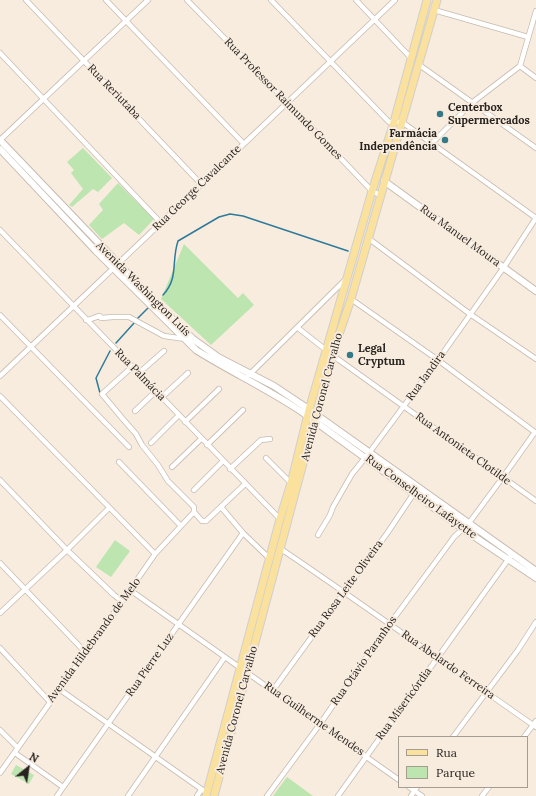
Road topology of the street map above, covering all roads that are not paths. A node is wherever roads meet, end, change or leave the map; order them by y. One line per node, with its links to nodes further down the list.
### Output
1 (26, 0): 17 (street, Rua Reriutaba)
2 (106, 0): 13 (street)
3 (148, 0): 13 (street)
4 (187, 0): 23 (street, Rua Professor Raimundo Gomes)
5 (271, 0): 18 (street)
6 (356, 0): 12 (street)
7 (395, 0): 12 (street, Rua George Cavalcante)
8 (427, 0): 16 (main road, Avenida Coronel Carvalho)
9 (436, 0): 10 (main road, Avenida Coronel Carvalho)
10 (434, 10): 14 (street); 19 (main road, Avenida Coronel Carvalho)
11 (536, 11): 14 (street)
12 (375, 19): 16 (street); 18 (street, Rua George Cavalcante)
13 (126, 21): 17 (street); 29 (street)
14 (528, 37): 20 (street)
15 (0, 53): 22 (street)
16 (411, 58): 25 (main road, Avenida Coronel Carvalho)
17 (84, 61): 22 (street); 33 (street, Rua Reriutaba)
18 (330, 62): 23 (street, Rua George Cavalcante); 25 (street)
19 (418, 64): 24 (street); 26 (main road, Avenida Coronel Carvalho)
20 (520, 66): 21 (street); 24 (street)
21 (536, 78)
22 (43, 99): 27 (street); 38 (street)
23 (287, 102): 29 (street, Rua George Cavalcante); 35 (street, Rua Professor Raimundo Gomes)
24 (473, 102): 28 (street); 30 (street)
25 (394, 122): 26 (street); 35 (main road, Avenida Coronel Carvalho)
26 (402, 122): 28 (street); 32 (main road, Avenida Coronel Carvalho)
27 (0, 140): 34 (street, Avenida Washington Luís)
28 (432, 143): 37 (street)
29 (244, 144): 33 (street, Rua George Cavalcante)
30 (536, 148)
31 (0, 149): 34 (street, Avenida Washington Luís)
32 (384, 181): 36 (main road, Avenida Coronel Carvalho); 42 (street, Rua Manuel Moura)
33 (201, 184): 38 (street, Rua George Cavalcante)
34 (41, 188): 41 (street, Avenida Washington Luís)
35 (372, 192): 36 (street, Rua Professor Raimundo Gomes); 43 (main road, Avenida Coronel Carvalho)
36 (380, 195): 40 (main road, Avenida Coronel Carvalho)
37 (536, 218): 42 (street, Rua Jandira)
38 (161, 223): 41 (street, Rua George Cavalcante)
39 (0, 230): 47 (street, Rua Palmácia)
40 (367, 239): 45 (main road, Avenida Coronel Carvalho); 48 (street)
41 (116, 266): 46 (street, Avenida Washington Luís); 47 (street, Rua George Cavalcante)
42 (504, 267): 44 (street, Rua Manuel Moura); 48 (street, Rua Jandira)
43 (347, 278): 51 (street); 54 (main road, Avenida Coronel Carvalho)
44 (536, 291)
45 (351, 299): 56 (main road, Avenida Coronel Carvalho); 58 (street)
46 (151, 302): 52 (street, Avenida Washington Luís); 63 (street, Avenida Washington Luís)
47 (73, 307): 50 (street, Rua Palmácia); 53 (street, Rua George Cavalcante)
48 (470, 314): 57 (street); 58 (street, Rua Jandira)
49 (0, 315): 53 (street)
50 (86, 320): 52 (street); 59 (street, Rua Palmácia)
51 (298, 328): 54 (street); 63 (street)
52 (185, 339): 63 (street, Avenida Washington Luís)
53 (31, 347): 62 (street, Rua George Cavalcante); 80 (street)
54 (326, 350): 71 (main road, Avenida Coronel Carvalho)
55 (164, 351): 61 (street)
56 (332, 355): 68 (street, Rua Antonieta Clotilde); 73 (main road, Avenida Coronel Carvalho)
57 (536, 359)
58 (438, 360): 68 (street, Rua Jandira); 75 (street)
59 (132, 367): 61 (street, Rua Palmácia); 96 (street)
60 (188, 373): 67 (street)
61 (139, 374): 65 (street, Rua Palmácia)
62 (0, 376)
63 (248, 376): 71 (street, Avenida Washington Luís)
64 (219, 390): 74 (street)
65 (155, 392): 67 (street, Rua Palmácia); 70 (street)
66 (0, 396): 95 (street)
67 (162, 397): 72 (street, Rua Palmácia)
68 (404, 406): 81 (street, Rua Jandira); 87 (street, Rua Antonieta Clotilde)
69 (243, 410): 79 (street)
70 (135, 411)
71 (308, 412): 73 (street, Rua Conselheiro Lafayette); 89 (main road, Avenida Coronel Carvalho)
72 (179, 415): 74 (street, Rua Palmácia); 78 (street)
73 (316, 418): 81 (street, Rua Conselheiro Lafayette); 103 (main road, Avenida Coronel Carvalho)
74 (185, 422): 76 (street, Rua Palmácia)
75 (535, 430): 87 (street, Rua Otávio Paranhos)
76 (201, 439): 79 (street, Rua Palmácia); 85 (street)
77 (270, 439): 86 (street)
78 (151, 443)
79 (207, 445): 83 (street, Rua Palmácia)
80 (129, 447)
81 (367, 455): 92 (street, Rua Conselheiro Lafayette); 102 (street, Rua Jandira)
82 (266, 458): 89 (street)
83 (223, 461): 86 (street, Rua Palmácia); 91 (street)
84 (119, 462): 99 (street)
85 (172, 467)
86 (230, 469): 90 (street, Rua Palmácia)
87 (503, 478): 93 (street, Rua Antonieta Clotilde); 98 (street, Rua Otávio Paranhos)
88 (0, 480): 104 (street)
89 (291, 483): 97 (main road, Avenida Coronel Carvalho)
90 (245, 484): 94 (street); 97 (street, Rua Palmácia)
91 (194, 490)
92 (416, 490): 98 (street, Rua Conselheiro Lafayette); 100 (street, Rua Conselheiro Lafayette); 113 (street, Rua Rosa Leite Oliveira)
93 (536, 501)
94 (221, 507): 96 (street); 101 (street)
95 (109, 508): 104 (street); 105 (street)
96 (194, 512): 99 (street, Avenida Hildebrando de Melo)
97 (280, 519): 107 (main road, Avenida Coronel Carvalho)
98 (469, 523): 100 (street, Rua Otávio Paranhos); 106 (street, Rua Conselheiro Lafayette)
99 (181, 526): 105 (street, Avenida Hildebrando de Melo)
100 (463, 529): 106 (street, Rua Conselheiro Lafayette); 118 (street, Rua Otávio Paranhos)
101 (243, 533): 107 (street); 117 (street, Rua Pierre Luz)
102 (318, 535)
103 (281, 549): 113 (street, Rua Abelardo Ferreira); 124 (main road, Avenida Coronel Carvalho)
104 (67, 550): 111 (street); 114 (street)
105 (155, 554): 112 (street, Avenida Hildebrando de Melo)
106 (510, 556): 109 (street, Rua Conselheiro Lafayette); 110 (street, Rua Conselheiro Lafayette); 122 (street, Rua Misericórdia)
107 (270, 559): 123 (main road, Avenida Coronel Carvalho)
108 (0, 564): 111 (street)
109 (536, 570)
110 (536, 578)
111 (25, 590): 115 (street); 120 (street)
112 (130, 590): 114 (street, Avenida Hildebrando de Melo); 117 (street, Rua Guilherme Mendes)
113 (344, 592): 118 (street, Rua Abelardo Ferreira); 126 (street, Rua Rosa Leite Oliveira)
114 (122, 601): 120 (street, Avenida Hildebrando de Melo)
115 (0, 613)
116 (536, 622): 127 (street)
117 (179, 624): 121 (street, Rua Guilherme Mendes); 129 (street, Rua Pierre Luz)
118 (389, 625): 122 (street, Rua Abelardo Ferreira); 130 (street, Rua Otávio Paranhos)
119 (0, 648): 128 (street)
120 (86, 652): 125 (street, Avenida Hildebrando de Melo)
121 (225, 657): 123 (street, Rua Guilherme Mendes); 138 (street)
122 (439, 657): 127 (street, Rua Abelardo Ferreira); 137 (street, Rua Misericórdia)
123 (240, 667): 124 (street, Rua Guilherme Mendes); 143 (main road, Avenida Coronel Carvalho)
124 (247, 672): 126 (street, Rua Guilherme Mendes); 143 (main road, Avenida Coronel Carvalho)
125 (59, 689): 128 (street, Avenida Hildebrando de Melo); 129 (street)
126 (273, 690): 130 (street, Rua Guilherme Mendes)
127 (486, 691): 131 (street, Rua Abelardo Ferreira); 133 (street)
128 (50, 702): 135 (street, Avenida Hildebrando de Melo)
129 (108, 724): 138 (street); 141 (street, Rua Pierre Luz)
130 (320, 724): 137 (street, Rua Guilherme Mendes); 147 (street, Rua Otávio Paranhos)
131 (535, 724): 134 (street)
132 (0, 730): 135 (street)
133 (454, 736)
134 (525, 736)
135 (18, 748): 136 (street, Avenida Hildebrando de Melo)
136 (15, 753): 139 (street, Avenida Hildebrando de Melo); 141 (street)
137 (366, 756): 140 (street, Rua Guilherme Mendes); 148 (street, Rua Misericórdia)
138 (155, 758): 143 (street); 145 (street)
139 (0, 773)
140 (398, 779)
141 (64, 787): 144 (street, Rua Pierre Luz)
142 (416, 789): 149 (street); 150 (street)
143 (207, 794): 146 (street)
144 (57, 796)
145 (128, 796)
146 (197, 796)
147 (267, 796)
148 (338, 796)
149 (411, 796)
150 (422, 796)

